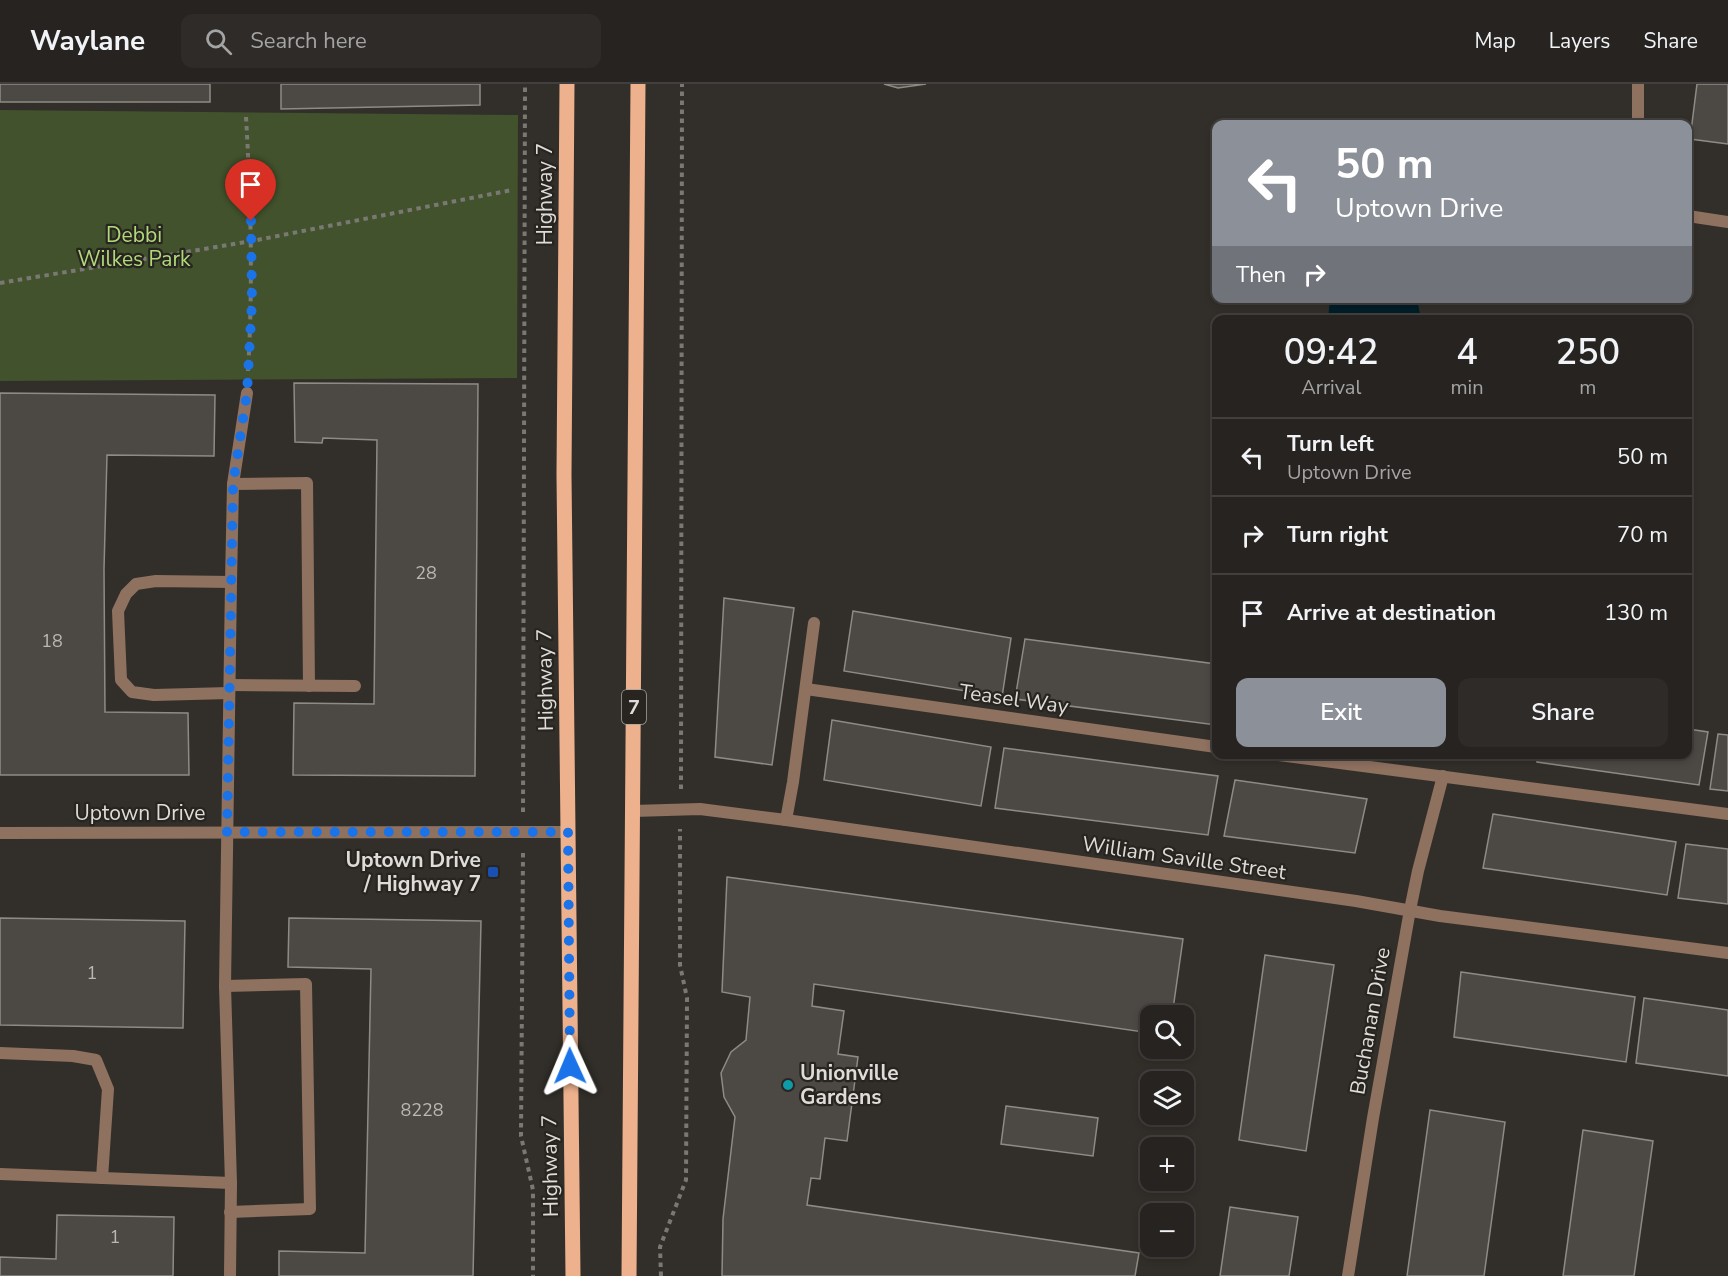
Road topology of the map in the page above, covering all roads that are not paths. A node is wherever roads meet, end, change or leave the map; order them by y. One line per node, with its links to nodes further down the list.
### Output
1 (567, 84): 22 (main road, Highway 7)
2 (638, 84): 18 (main road, 7)
3 (1638, 84): 4 (street)
4 (1638, 120)
5 (1692, 217): 6 (street)
6 (1728, 222)
7 (247, 393): 8 (street)
8 (233, 484): 9 (street); 11 (street)
9 (231, 582): 13 (street); 13 (street)
10 (814, 623): 14 (street)
11 (309, 686): 12 (street); 13 (street)
12 (355, 686)
13 (230, 689): 21 (street)
14 (806, 690): 15 (street, Teasel Way); 20 (street)
15 (1212, 746)
16 (1306, 759): 17 (street)
17 (1443, 776): 19 (street); 24 (street, Buchanan Drive)
18 (633, 810): 20 (street, William Saville Street); 34 (main road, 7)
19 (1728, 814)
20 (786, 819): 24 (street, William Saville Street)
21 (227, 832): 22 (street, Uptown Drive); 23 (street, Uptown Drive); 26 (street)
22 (568, 832): 33 (main road, Highway 7)
23 (0, 833)
24 (1410, 910): 25 (street, William Saville Street); 35 (street, Buchanan Drive)
25 (1728, 953)
26 (225, 986): 30 (street); 31 (street)
27 (0, 1053): 29 (street)
28 (0, 1174): 29 (street)
29 (102, 1178): 30 (street)
30 (231, 1184): 31 (street)
31 (230, 1212): 32 (street)
32 (230, 1276)
33 (573, 1276)
34 (629, 1276)
35 (1348, 1276)

